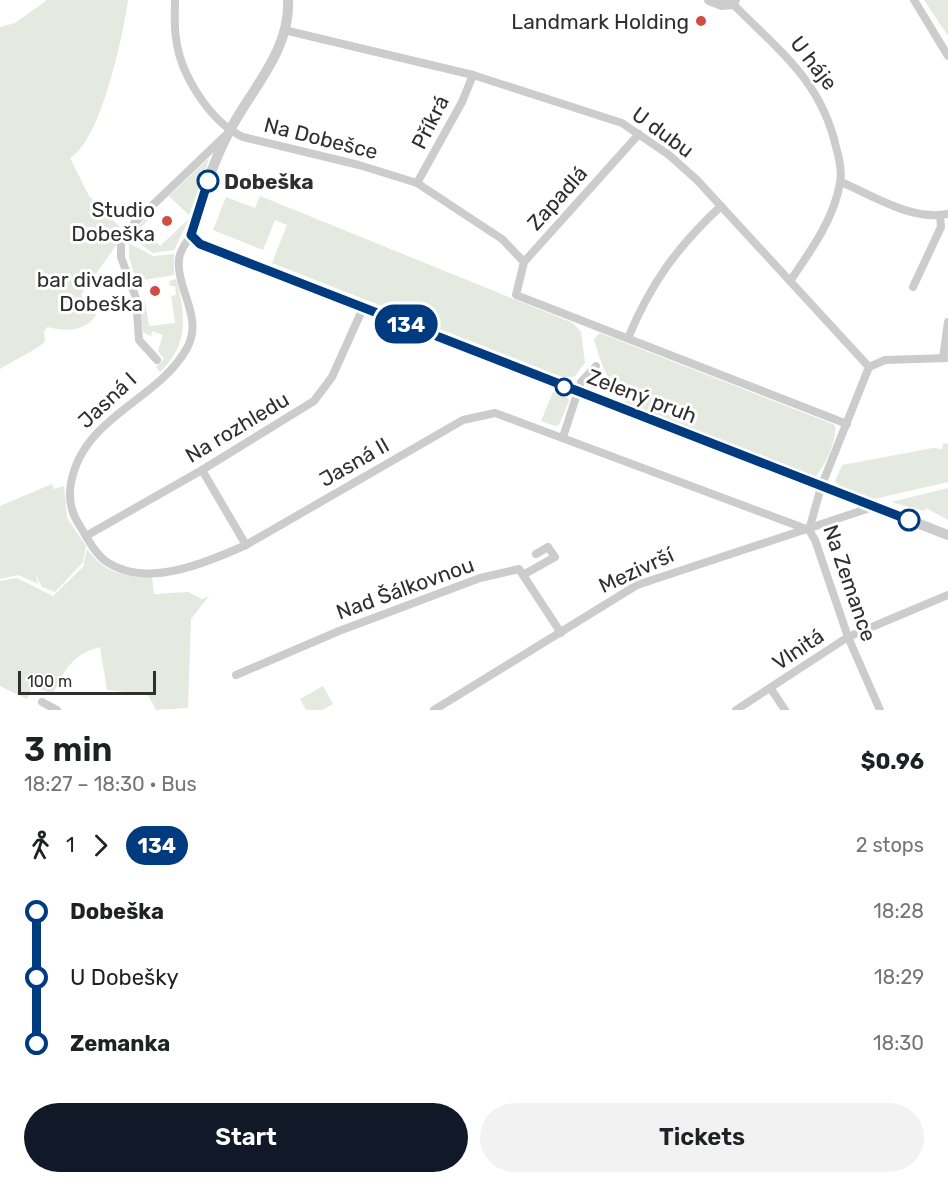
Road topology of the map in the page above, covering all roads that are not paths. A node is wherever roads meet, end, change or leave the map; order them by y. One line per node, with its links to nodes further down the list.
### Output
1 (175, 0): 9 (street)
2 (288, 0): 6 (street, Jasná I)
3 (709, 0): 5 (street, U háje)
4 (914, 0): 7 (street)
5 (734, 2): 11 (street, U háje)
6 (284, 30): 8 (street, U dubu); 9 (street, Jasná I)
7 (948, 56)
8 (473, 75): 10 (street, U dubu); 12 (street, Příkrá)
9 (229, 131): 12 (street, Na Dobešce); 15 (street, Jasná I); 23 (street, Jasná I)
10 (639, 134): 13 (street, U dubu); 16 (street, Zapadlá)
11 (841, 182): 14 (street); 17 (street)
12 (417, 183): 16 (street, Na Dobešce)
13 (721, 206): 17 (street, U dubu); 21 (street)
14 (944, 214): 18 (street)
15 (191, 235): 19 (street, Zelený pruh); 34 (street, Jasná I)
16 (524, 262): 21 (street, Zapadlá)
17 (790, 281): 25 (street, U dubu)
18 (913, 287)
19 (363, 308): 26 (street, Zelený pruh); 29 (street, Na rozhledu)
20 (948, 322): 22 (street)
21 (628, 338): 27 (street)
22 (946, 358): 25 (street)
23 (157, 360)
24 (596, 366): 26 (street)
25 (869, 367): 27 (street, Na Zemance)
26 (579, 392): 28 (street); 30 (street, Zelený pruh)
27 (847, 424): 30 (street, Na Zemance)
28 (563, 437): 32 (street, Jasná II); 35 (street, Jasná II)
29 (202, 470): 34 (street, Na rozhledu); 35 (street)
30 (821, 487): 31 (street, Zelený pruh); 32 (street, Na Zemance)
31 (873, 507): 32 (street, Mezivrší); 33 (street, Zelený pruh)
32 (809, 530): 39 (street, Mezivrší); 40 (street, Na Zemance)
33 (948, 535)
34 (86, 536): 35 (street, Jasná I)
35 (246, 545)
36 (536, 554): 37 (street)
37 (523, 576): 39 (street); 41 (street, Nad Šálkovnou)
38 (948, 595): 40 (street, Vlnitá)
39 (561, 633): 45 (street, Mezivrší)
40 (848, 637): 42 (street, Vlnitá); 48 (street, Na Zemance)
41 (236, 675)
42 (771, 690): 46 (street, Vlnitá); 47 (street)
43 (42, 702): 44 (street)
44 (57, 710)
45 (434, 710)
46 (736, 710)
47 (784, 710)
48 (880, 710)

